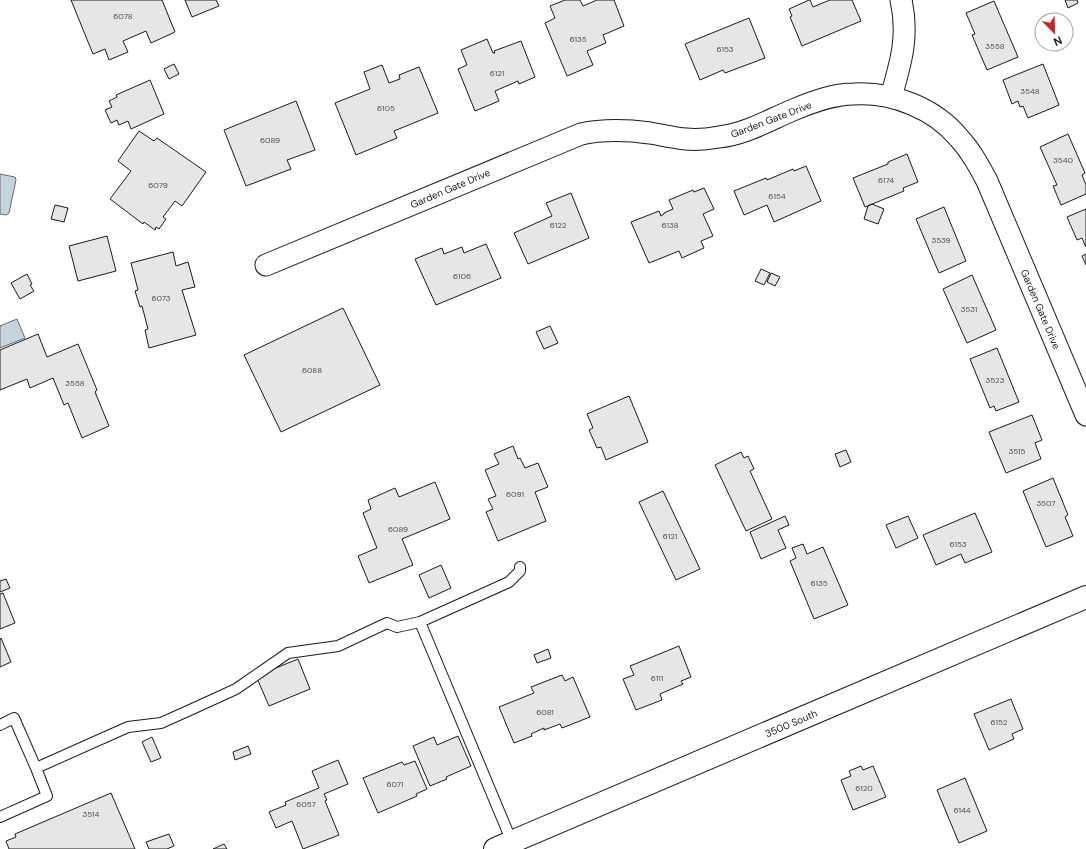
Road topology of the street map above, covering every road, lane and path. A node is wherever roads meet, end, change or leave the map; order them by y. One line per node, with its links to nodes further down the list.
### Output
1 (901, 0): 2 (street)
2 (892, 97): 3 (street, Garden Gate Drive); 4 (street, Garden Gate Drive)
3 (266, 265)
4 (1086, 415)
5 (520, 567): 7 (lane)
6 (1086, 597): 11 (main road, 3500 South)
7 (420, 622): 9 (lane); 11 (lane)
8 (0, 725): 9 (lane)
9 (36, 768): 10 (lane)
10 (0, 816)
11 (504, 845)

